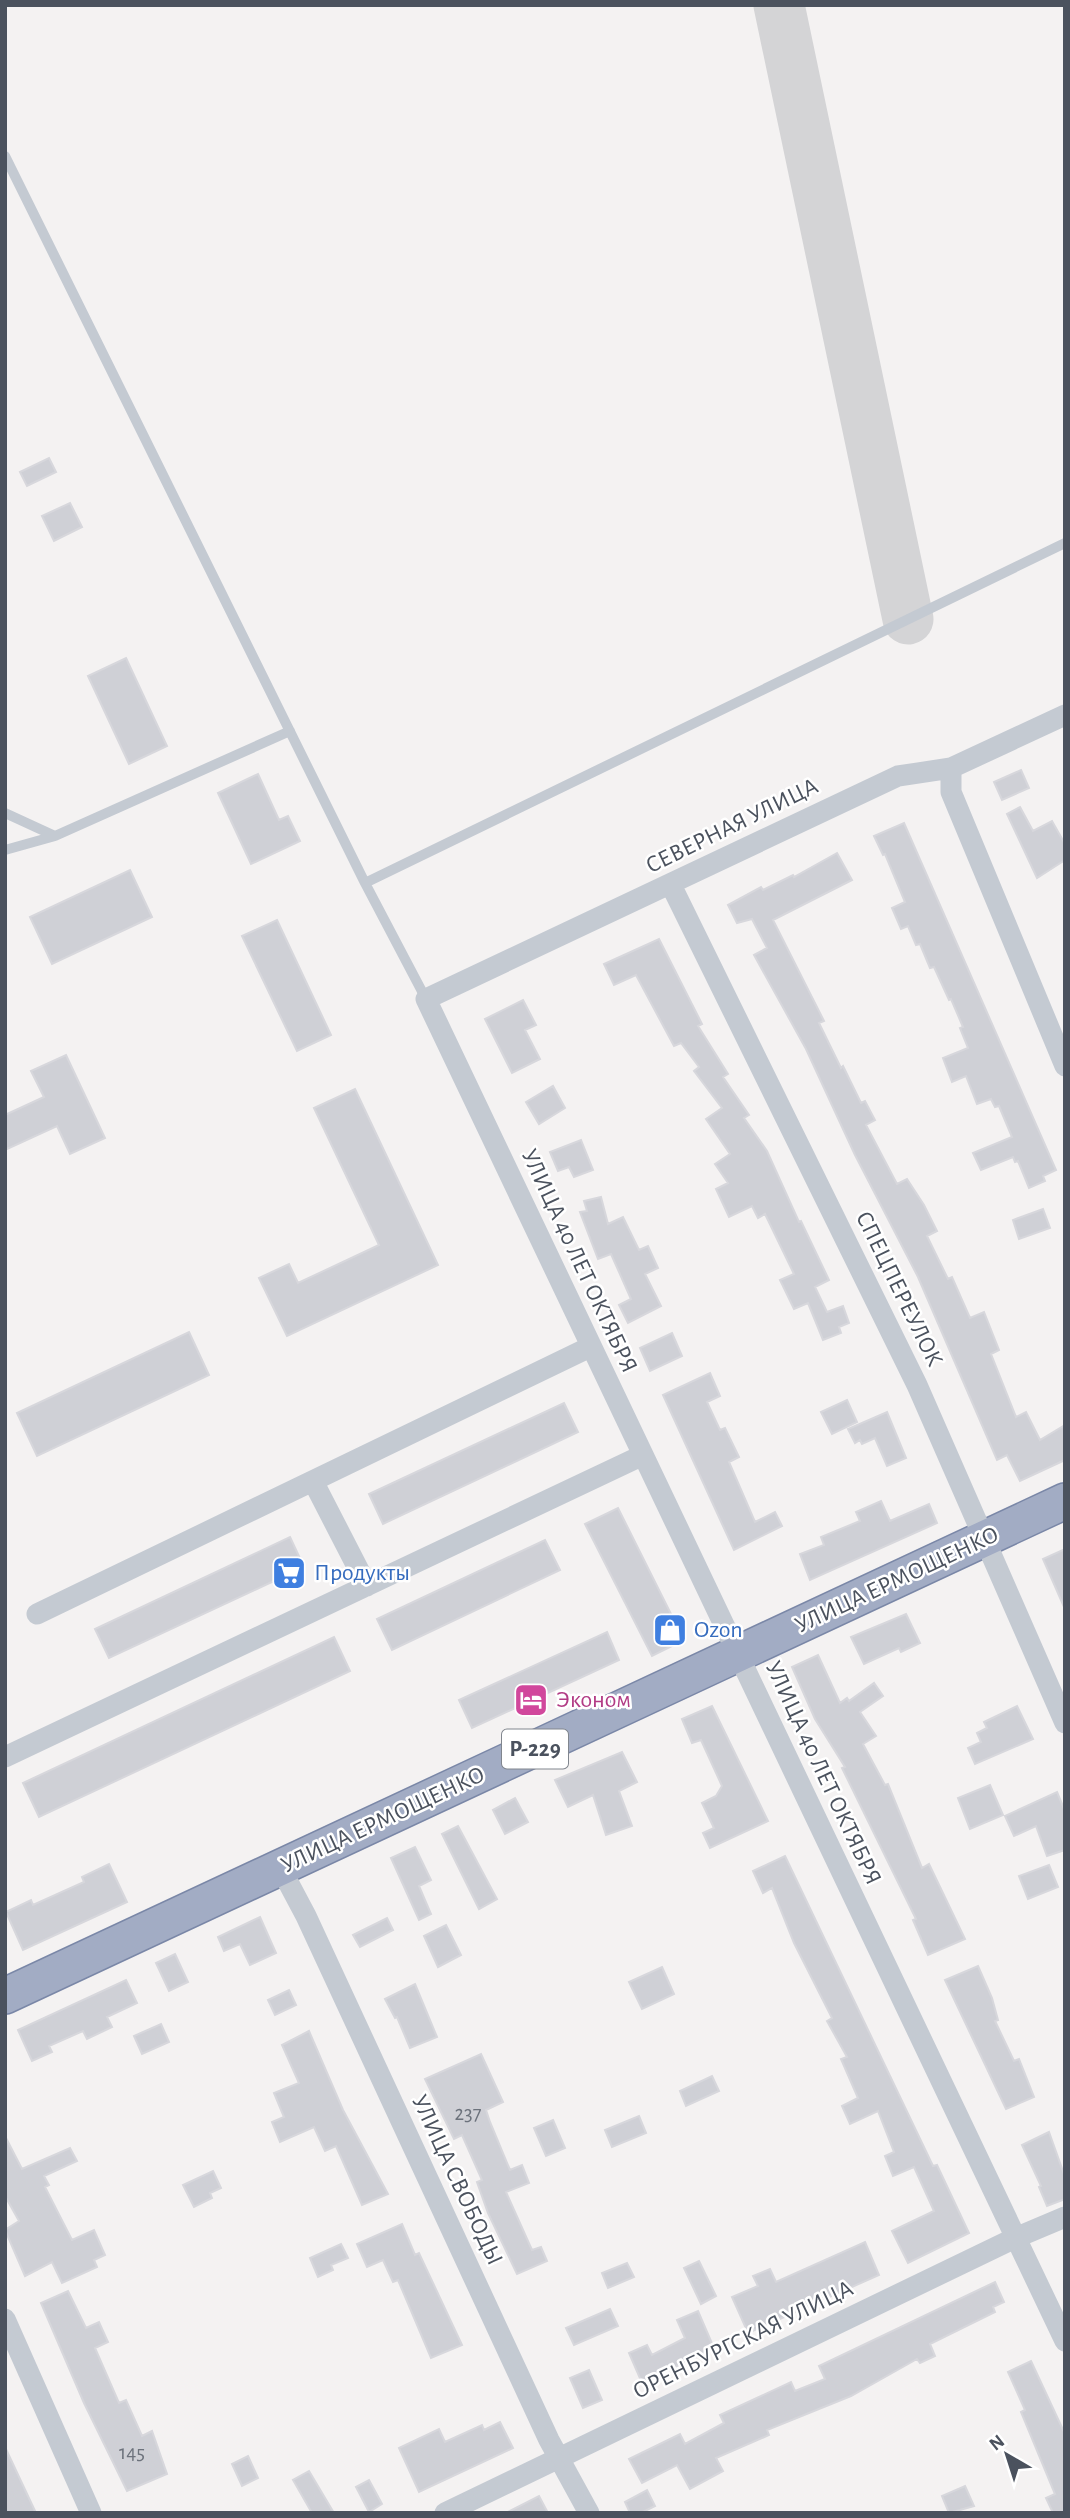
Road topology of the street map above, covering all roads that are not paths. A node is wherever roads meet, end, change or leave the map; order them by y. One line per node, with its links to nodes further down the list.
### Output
1 (5, 156): 4 (lane)
2 (1065, 543): 9 (lane)
3 (1065, 715): 5 (street, СЕВЕРНАЯ УЛИЦА)
4 (290, 731): 7 (lane); 9 (lane)
5 (951, 768): 10 (street, СЕВЕРНАЯ УЛИЦА); 12 (street)
6 (5, 813): 7 (lane)
7 (55, 836): 8 (lane)
8 (5, 850)
9 (365, 883): 11 (lane)
10 (671, 885): 11 (street, СЕВЕРНАЯ УЛИЦА); 17 (street, СПЕЦПЕРЕУЛОК)
11 (426, 999): 13 (street, УЛИЦА 40 ЛЕТ ОКТЯБРЯ)
12 (1065, 1066)
13 (590, 1347): 14 (street, УЛИЦА 40 ЛЕТ ОКТЯБРЯ); 15 (street)
14 (641, 1456): 18 (street); 20 (street, УЛИЦА 40 ЛЕТ ОКТЯБРЯ)
15 (314, 1483): 18 (street); 19 (street)
16 (1065, 1501): 17 (highway, УЛИЦА ЕРМОЩЕНКО / Р-229)
17 (984, 1539): 20 (highway, УЛИЦА ЕРМОЩЕНКО / Р-229); 21 (street, СПЕЦПЕРЕУЛОК)
18 (367, 1586): 22 (street)
19 (37, 1614)
20 (738, 1655): 23 (highway, УЛИЦА ЕРМОЩЕНКО / Р-229); 26 (street, УЛИЦА 40 ЛЕТ ОКТЯБРЯ)
21 (1065, 1723)
22 (5, 1757)
23 (280, 1867): 24 (highway, УЛИЦА ЕРМОЩЕНКО / Р-229); 29 (street, УЛИЦА СВОБОДЫ)
24 (5, 1996)
25 (1065, 2217): 26 (street, ОРЕНБУРГСКАЯ УЛИЦА)
26 (1014, 2238): 28 (street, УЛИЦА 40 ЛЕТ ОКТЯБРЯ); 29 (street, ОРЕНБУРГСКАЯ УЛИЦА)
27 (5, 2319): 30 (street)
28 (1065, 2341)
29 (561, 2458): 31 (street, ОРЕНБУРГСКАЯ УЛИЦА); 32 (street, УЛИЦА СВОБОДЫ)
30 (91, 2513)
31 (445, 2513)
32 (589, 2513)

